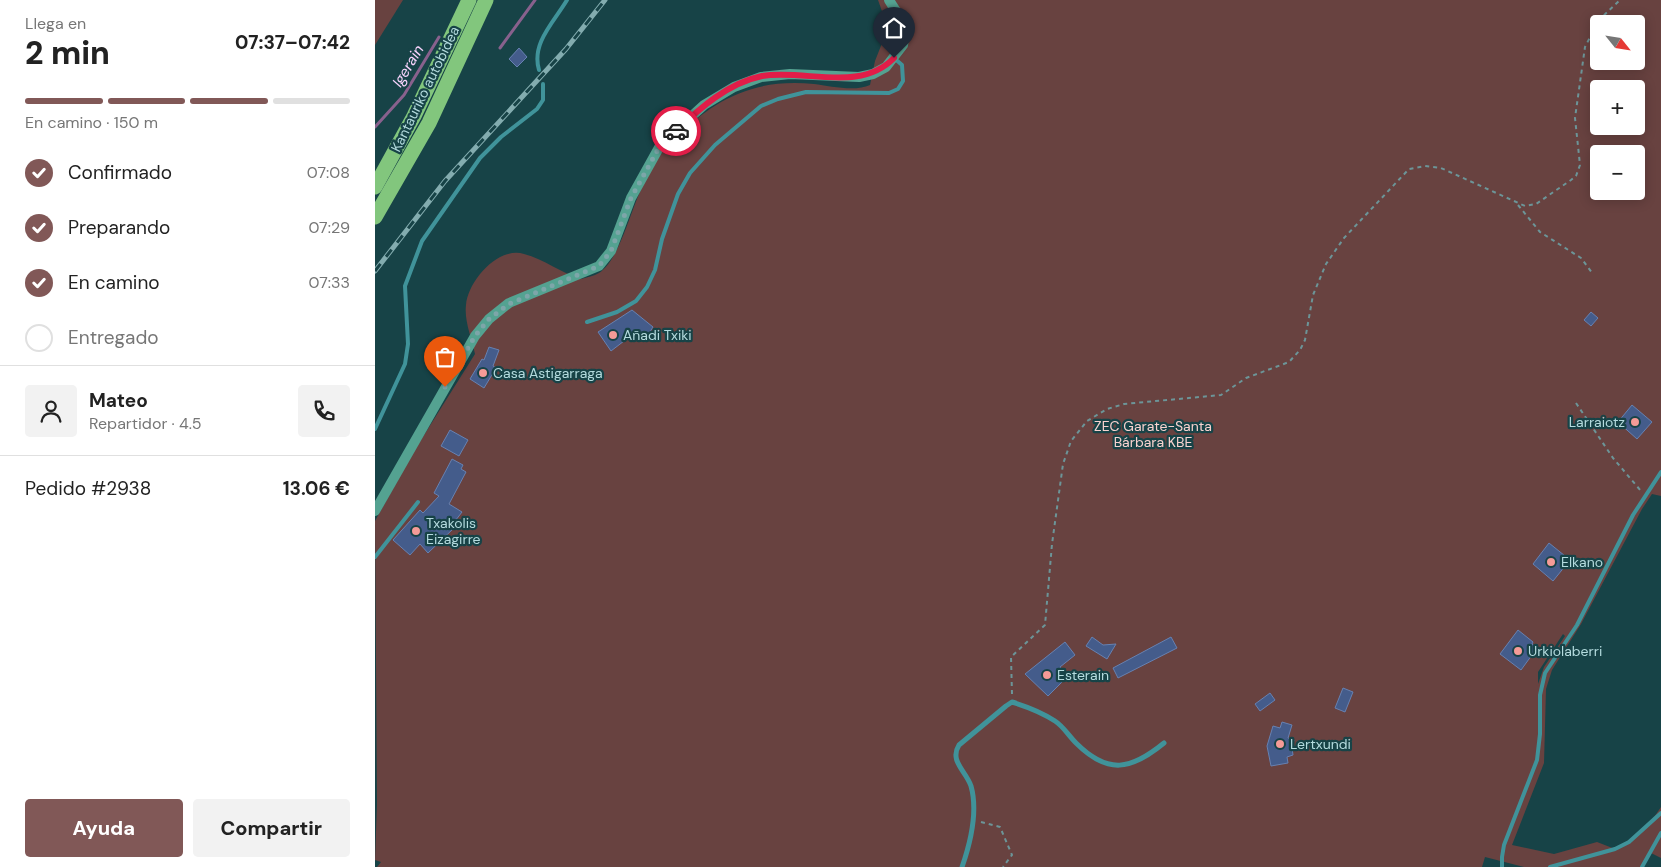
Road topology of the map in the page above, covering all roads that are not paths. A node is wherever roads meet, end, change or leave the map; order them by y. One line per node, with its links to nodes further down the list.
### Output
1 (469, 0): 8 (highway, Kantauriko autobidea)
2 (486, 0): 9 (highway, Kantauriko autobidea)
3 (567, 0): 6 (lane)
4 (889, 0): 5 (main road)
5 (894, 58): 10 (lane); 14 (main road)
6 (539, 70)
7 (543, 84): 11 (lane)
8 (375, 187)
9 (375, 217)
10 (587, 322)
11 (375, 429)
12 (1661, 472): 20 (lane)
13 (418, 502): 15 (lane)
14 (375, 510)
15 (375, 556)
16 (1164, 743): 19 (street)
17 (1661, 813): 21 (lane)
18 (1661, 833): 22 (lane)
19 (962, 867)
20 (1502, 867)
21 (1551, 867)
22 (1642, 867)

